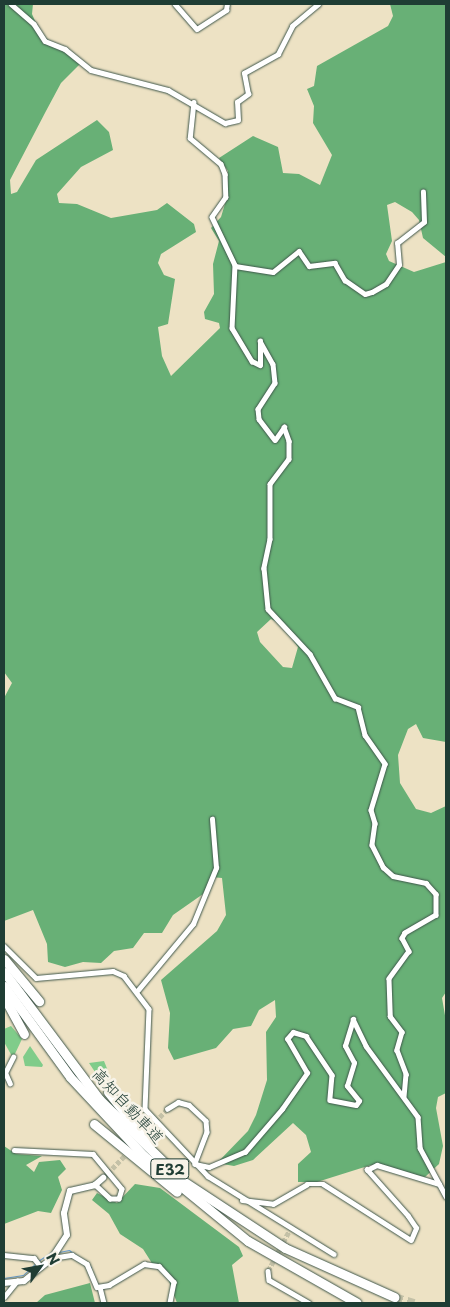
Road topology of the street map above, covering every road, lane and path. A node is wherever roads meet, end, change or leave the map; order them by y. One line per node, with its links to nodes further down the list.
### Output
1 (11, 4): 5 (street)
2 (175, 4): 3 (street)
3 (227, 4)
4 (318, 4): 5 (street)
5 (194, 102): 7 (street)
6 (423, 192): 7 (street)
7 (235, 266): 20 (street)
8 (212, 819): 13 (street)
9 (4, 946): 13 (street)
10 (4, 960): 15 (highway)
11 (4, 972): 30 (highway, 高知自動車道 / E32)
12 (4, 986): 31 (highway, 高知自動車道 / E32)
13 (138, 990): 24 (street)
14 (4, 997): 16 (highway)
15 (39, 1001)
16 (24, 1034)
17 (13, 1057): 18 (street)
18 (10, 1084)
19 (108, 1092): 30 (highway)
20 (404, 1096): 24 (street); 26 (street)
21 (167, 1109): 24 (street)
22 (94, 1124): 31 (highway)
23 (14, 1150): 27 (street)
24 (195, 1164): 29 (street)
25 (103, 1178): 27 (street)
26 (439, 1184): 28 (street); 29 (street)
27 (95, 1185): 32 (street)
28 (446, 1196)
29 (240, 1200): 33 (street)
30 (219, 1207): 41 (highway, 高知自動車道 / E32)
31 (218, 1220): 45 (highway, 高知自動車道 / E32)
32 (56, 1253): 35 (street); 39 (street)
33 (334, 1254)
34 (4, 1255): 35 (street)
35 (38, 1264): 37 (street)
36 (268, 1270): 44 (street)
37 (17, 1281): 38 (street); 40 (street)
38 (4, 1283)
39 (99, 1287): 42 (street); 43 (street)
40 (4, 1297)
41 (394, 1297)
42 (104, 1303)
43 (170, 1303)
44 (309, 1303)
45 (356, 1303)

